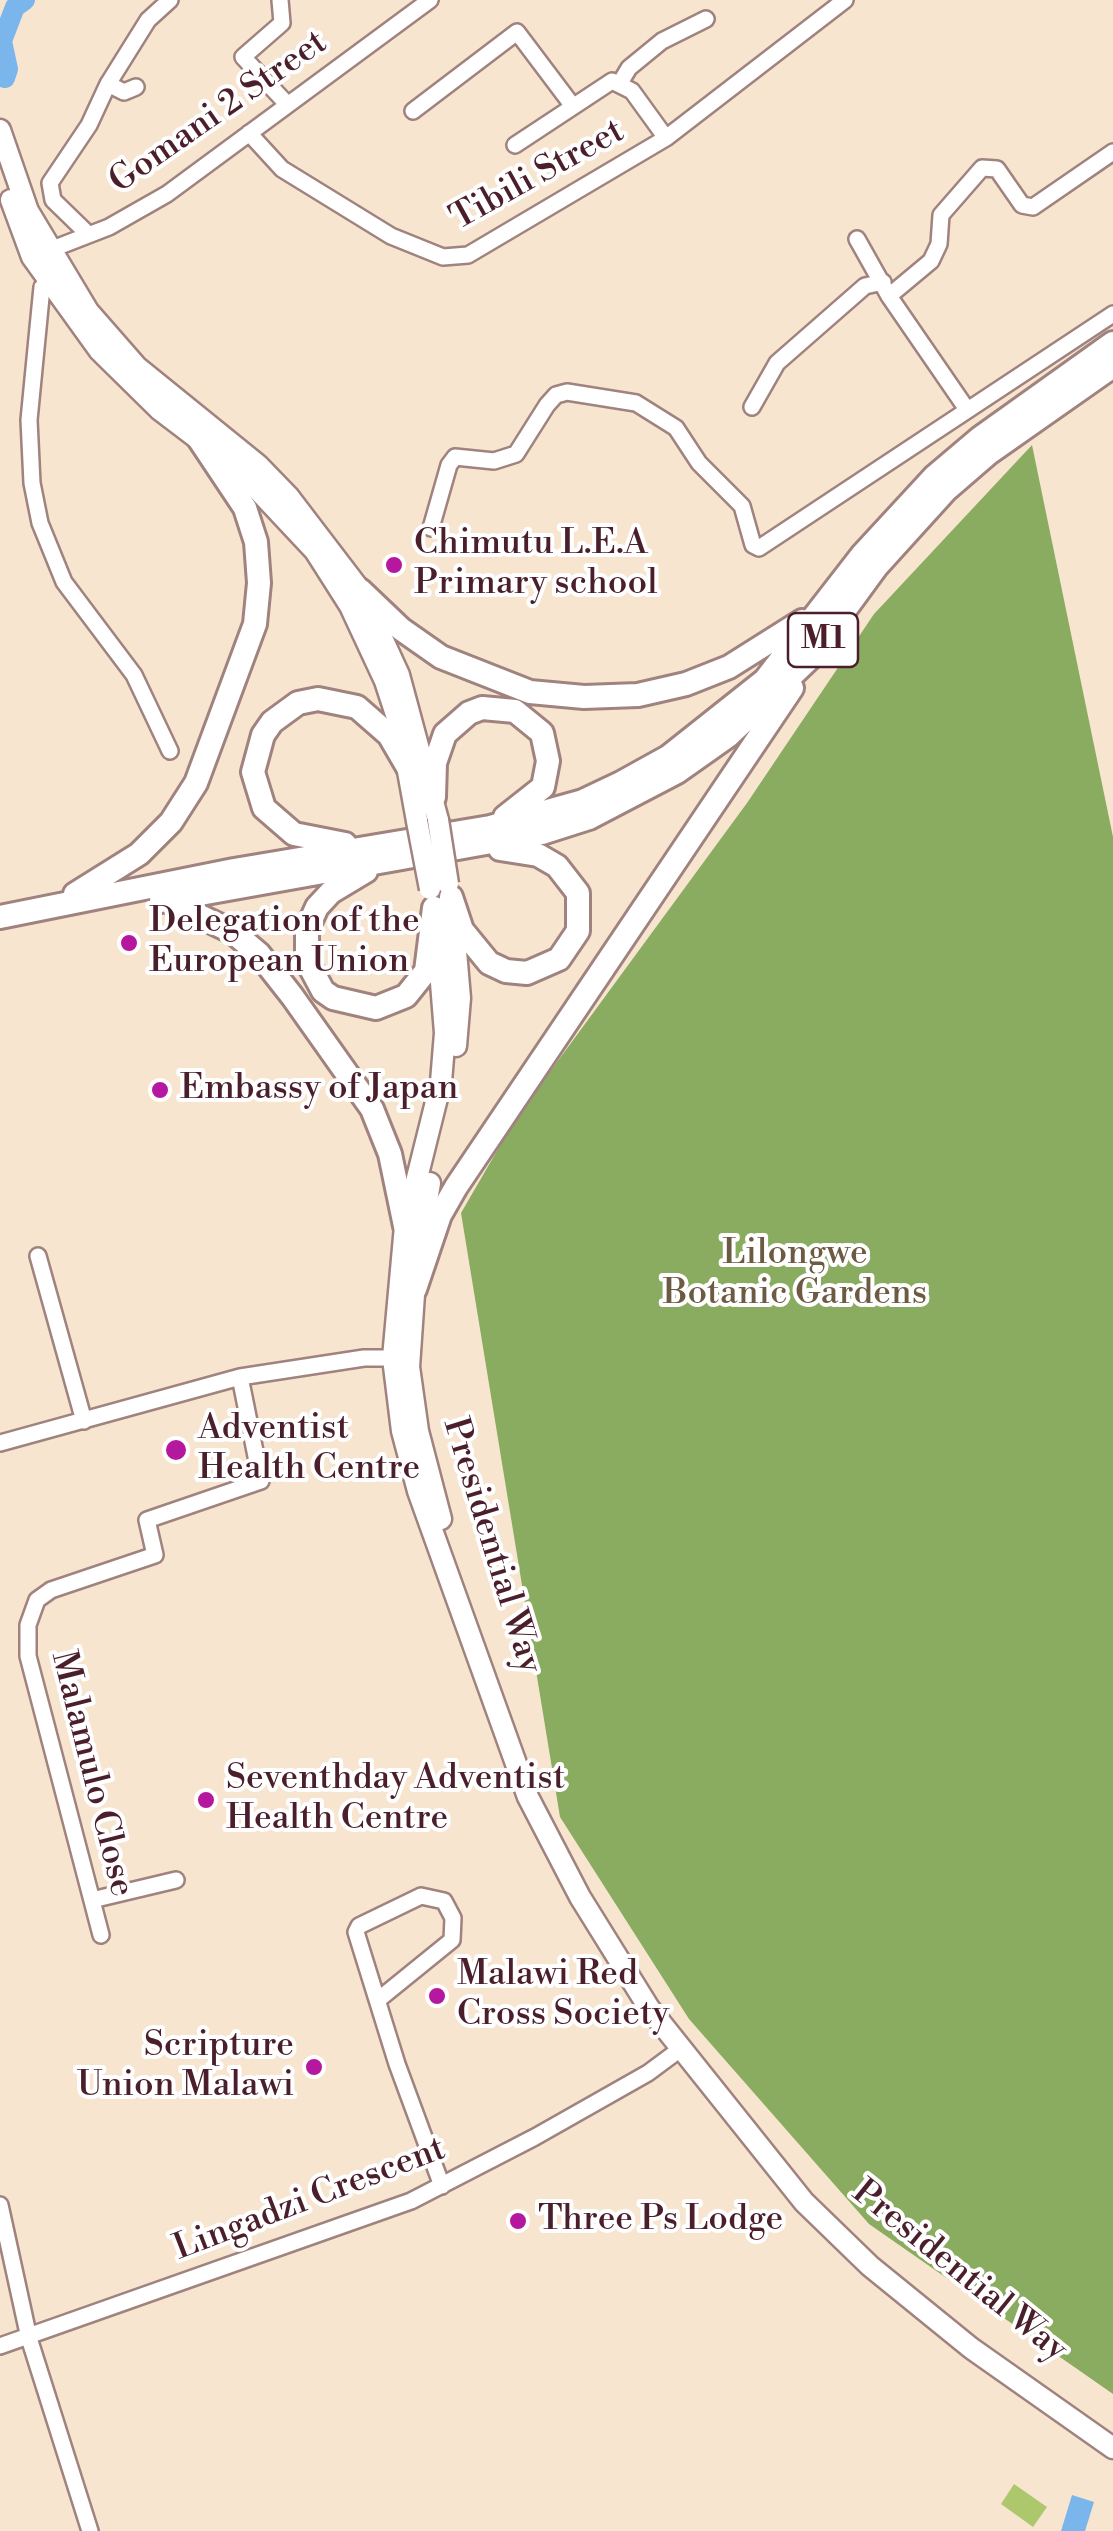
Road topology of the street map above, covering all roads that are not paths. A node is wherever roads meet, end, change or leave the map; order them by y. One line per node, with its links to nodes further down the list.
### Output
1 (170, 0): 7 (street)
2 (280, 0): 9 (street)
3 (430, 0): 9 (street, Gomani 2 Street)
4 (845, 0): 14 (street, Tibili Street)
5 (706, 19): 6 (street)
6 (620, 83): 10 (street); 14 (street)
7 (108, 84): 8 (street); 19 (street)
8 (136, 87)
9 (287, 104): 13 (street, Gomani 2 Street)
10 (572, 105): 11 (street); 15 (street)
11 (413, 111)
12 (0, 130): 21 (main road)
13 (249, 133): 14 (street, Tibili Street); 19 (street, Gomani 2 Street)
14 (666, 138)
15 (514, 145)
16 (1113, 152): 23 (street)
17 (0, 170): 21 (main road)
18 (0, 201): 22 (main road)
19 (88, 234): 21 (street, Gomani 2 Street)
20 (857, 238): 23 (street)
21 (41, 253): 29 (main road); 33 (main road, Presidential Way)
22 (42, 286): 29 (main road); 35 (street)
23 (886, 289): 27 (street); 28 (street)
24 (1113, 314): 28 (street)
25 (1113, 342): 32 (highway, M1)
26 (1113, 366): 34 (highway, M1)
27 (752, 406)
28 (966, 408): 31 (street)
29 (160, 410): 30 (main road)
30 (199, 440): 33 (main road); 43 (highway)
31 (431, 528)
32 (832, 596): 33 (highway); 38 (highway, M1)
33 (355, 598): 36 (main road, Presidential Way); 37 (main road, Presidential Way)
34 (809, 659): 38 (highway, M1); 48 (highway)
35 (170, 750)
36 (410, 771): 37 (main road, Presidential Way); 39 (highway)
37 (430, 813): 38 (highway); 41 (main road, Presidential Way, bridge)
38 (488, 837): 39 (highway, M1); 41 (highway)
39 (380, 854): 40 (highway, M1); 41 (highway)
40 (234, 879): 42 (highway, M1); 43 (highway, M1)
41 (440, 894): 46 (main road, Presidential Way); 48 (main road, Presidential Way)
42 (166, 900): 45 (highway, M1); 46 (highway)
43 (44, 908): 44 (highway, M1)
44 (0, 916)
45 (0, 930)
46 (405, 1226): 49 (main road, Presidential Way)
47 (38, 1256): 51 (street)
48 (415, 1289): 62 (main road, Presidential Way)
49 (393, 1358): 50 (street); 57 (main road, Presidential Way)
50 (240, 1377): 51 (street); 54 (street, Malamulo Close)
51 (84, 1420): 52 (street)
52 (0, 1443)
53 (176, 1880): 54 (street)
54 (92, 1900): 55 (street, Malamulo Close)
55 (101, 1935)
56 (378, 2000): 56 (street); 58 (street)
57 (680, 2050): 58 (street, Lingadzi Crescent); 63 (main road, Presidential Way)
58 (442, 2186): 60 (street, Lingadzi Crescent)
59 (0, 2205): 60 (street)
60 (29, 2338): 61 (street, Lingadzi Crescent); 64 (street)
61 (0, 2346)
62 (1113, 2431)
63 (1113, 2448)
64 (90, 2531)

